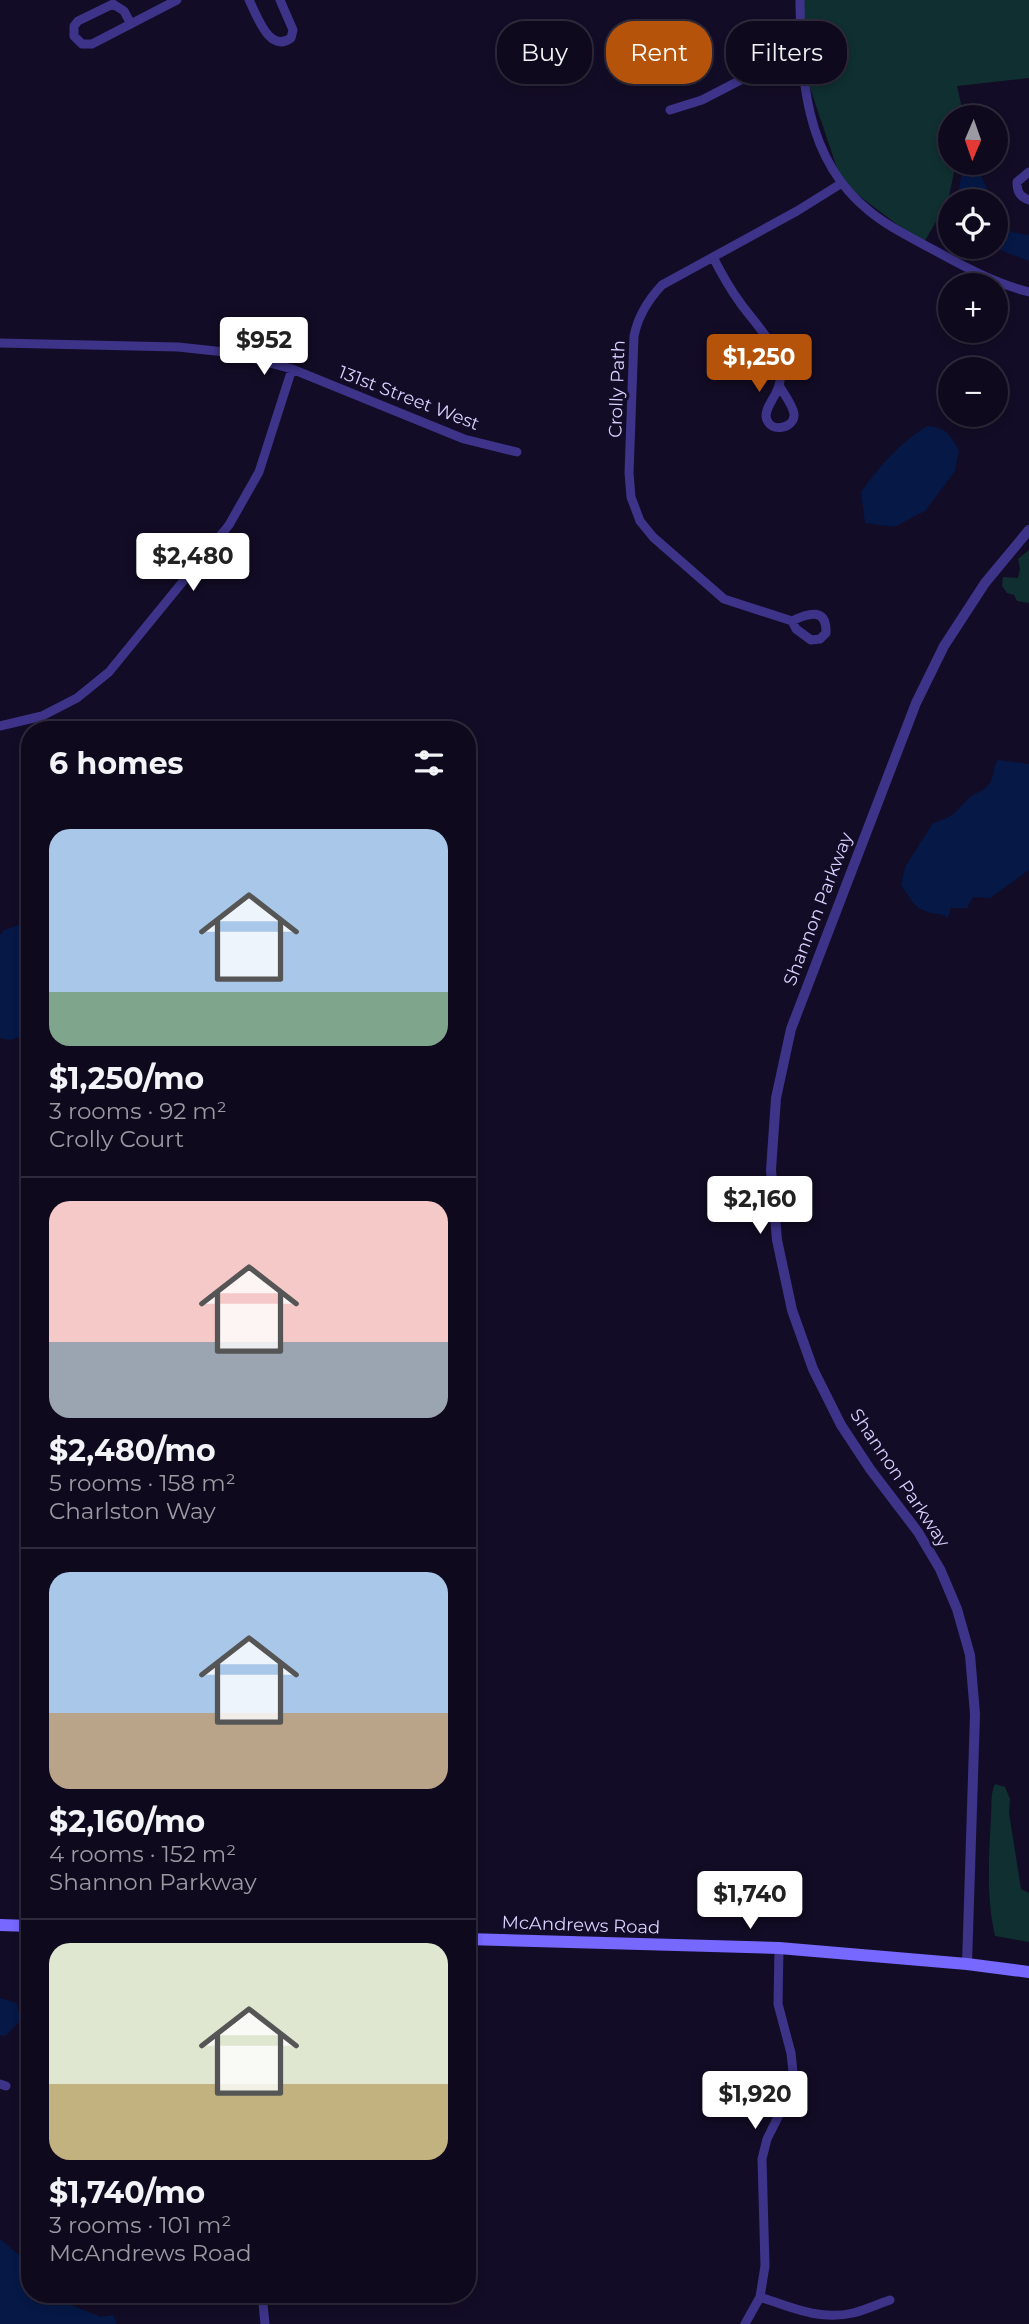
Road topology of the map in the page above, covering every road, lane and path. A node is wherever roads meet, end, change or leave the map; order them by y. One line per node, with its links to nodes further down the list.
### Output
1 (177, 0): 6 (street)
2 (249, 0): 3 (street)
3 (280, 0)
4 (800, 0): 5 (street)
5 (800, 21)
6 (131, 24): 6 (street)
7 (733, 84): 9 (street)
8 (805, 84): 11 (street)
9 (670, 110)
10 (1029, 172): 12 (street)
11 (842, 183): 13 (street, Crolly Path); 14 (street)
12 (1029, 201)
13 (713, 257): 17 (street); 20 (street, Crolly Path)
14 (1029, 292)
15 (0, 343): 16 (street, 131st Street West)
16 (292, 369): 18 (street, 131st Street West); 21 (street)
17 (779, 385)
18 (517, 452)
19 (1029, 530): 26 (street, Shannon Parkway)
20 (792, 621)
21 (0, 726)
22 (0, 1925): 23 (main road)
23 (21, 1926)
24 (476, 1938): 25 (main road, McAndrews Road)
25 (779, 1948): 26 (main road, McAndrews Road); 28 (street)
26 (967, 1964): 27 (main road, McAndrews Road)
27 (1029, 1972)
28 (760, 2297): 29 (street); 32 (street)
29 (890, 2300)
30 (263, 2303): 31 (street)
31 (265, 2324)
32 (745, 2324)

